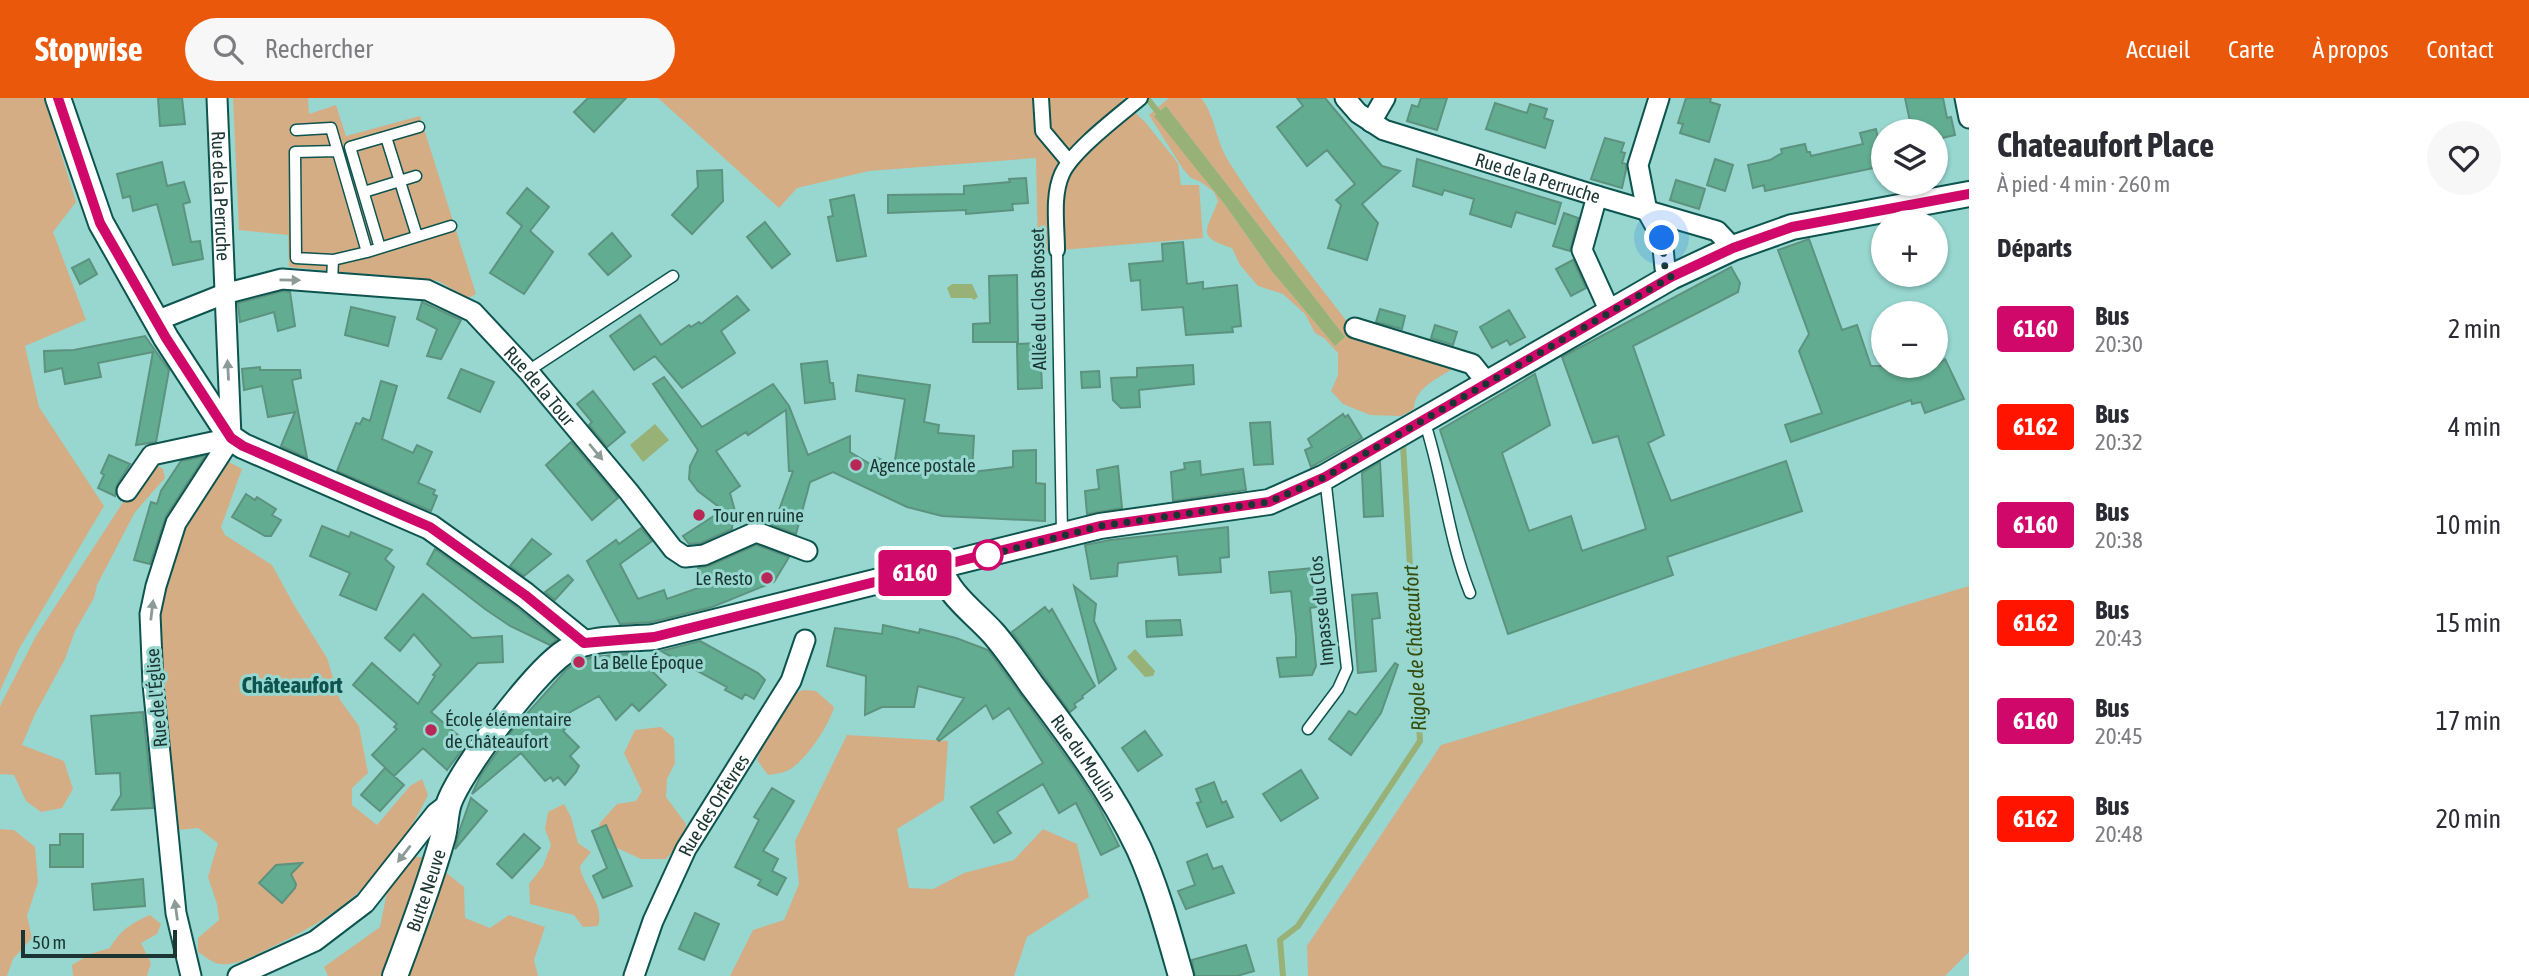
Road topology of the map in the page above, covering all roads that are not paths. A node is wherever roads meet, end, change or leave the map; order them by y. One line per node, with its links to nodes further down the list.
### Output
1 (58, 98): 34 (street)
2 (217, 98): 32 (street, Rue de la Perruche)
3 (1041, 98): 15 (street)
4 (1345, 98): 10 (street, Rue de la Perruche)
5 (1385, 98): 10 (street)
6 (1659, 98): 21 (street)
7 (1965, 98): 9 (street)
8 (1135, 102): 15 (street, Allée du Clos Brosset)
9 (1969, 118)
10 (1371, 122): 20 (street, Rue de la Perruche)
11 (419, 127): 13 (lane)
12 (296, 130): 14 (lane)
13 (386, 136): 17 (lane); 18 (lane)
14 (337, 151): 27 (lane); 28 (lane)
15 (1069, 162): 26 (street, Allée du Clos Brosset)
16 (415, 176): 17 (lane)
17 (400, 181): 18 (lane); 23 (lane)
18 (364, 192): 24 (lane)
19 (1969, 194): 25 (street)
20 (1597, 196): 21 (street, Rue de la Perruche); 33 (street)
21 (1647, 211): 25 (street, Rue de la Perruche); 30 (street)
22 (450, 226): 23 (lane)
23 (417, 236): 24 (lane)
24 (380, 248): 27 (lane)
25 (1733, 248): 30 (street)
26 (1057, 250): 42 (lane, Allée du Clos Brosset)
27 (367, 252): 28 (lane)
28 (332, 260): 31 (lane)
29 (673, 276): 36 (lane)
30 (1671, 277): 33 (street)
31 (332, 282): 32 (street, Rue de la Tour, one-way to 31); 36 (street, Rue de la Tour)
32 (224, 294): 34 (street, Rue de la Tour); 39 (street, one-way to 32)
33 (1611, 314): 37 (street)
34 (156, 321): 39 (street)
35 (1355, 328): 37 (street)
36 (528, 371): 43 (street, Rue de la Tour, one-way to 43)
37 (1488, 384): 38 (street)
38 (1417, 423): 40 (street); 45 (lane)
39 (231, 438): 41 (street); 47 (street); 50 (street, Rue de l'Église, one-way to 39)
40 (1325, 477): 42 (street); 48 (lane, Impasse du Clos)
41 (127, 491)
42 (1062, 535): 44 (street)
43 (807, 551)
44 (940, 567): 47 (street); 54 (street, Rue du Moulin)
45 (1470, 593)
46 (805, 640): 53 (street, Rue des Orfèvres)
47 (584, 643): 49 (street, Butte Neuve)
48 (1308, 729)
49 (449, 803): 51 (street, one-way to 51); 52 (street, Butte Neuve)
50 (191, 976)
51 (237, 976)
52 (395, 976)
53 (634, 976)
54 (1181, 976)

